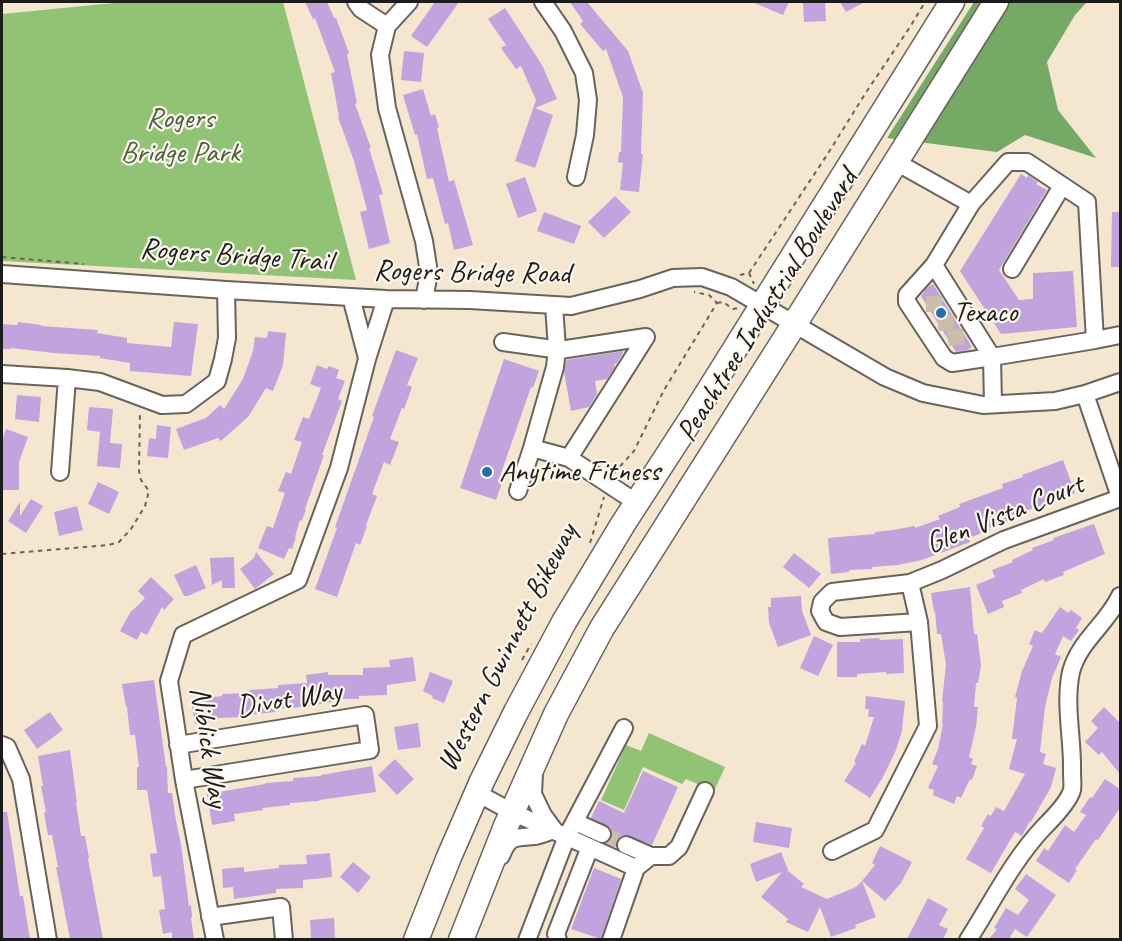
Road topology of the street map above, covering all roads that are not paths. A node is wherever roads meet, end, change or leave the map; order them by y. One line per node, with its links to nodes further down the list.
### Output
1 (356, 2): 6 (street)
2 (409, 2): 6 (street)
3 (543, 2): 8 (street)
4 (952, 2): 19 (highway, Peachtree Industrial Boulevard)
5 (996, 2): 7 (highway, Peachtree Industrial Boulevard)
6 (387, 26): 17 (street)
7 (896, 162): 10 (street); 20 (highway, Peachtree Industrial Boulevard)
8 (576, 177)
9 (1062, 186): 10 (street); 12 (street); 22 (street)
10 (971, 204): 11 (street)
11 (934, 265): 25 (street); 25 (street)
12 (1012, 270)
13 (2, 274): 14 (street, Rogers Bridge Road)
14 (226, 290): 15 (street, Rogers Bridge Road); 28 (street)
15 (351, 297): 16 (street, Rogers Bridge Road); 26 (street, Niblick Way)
16 (386, 299): 17 (street, Rogers Bridge Road); 26 (street, Niblick Way)
17 (424, 300): 18 (street, Rogers Bridge Road)
18 (554, 305): 19 (street, Rogers Bridge Road); 24 (street)
19 (762, 306): 20 (street, Rogers Bridge Road); 37 (highway, Peachtree Industrial Boulevard)
20 (795, 324): 31 (street, Rogers Bridge Road); 44 (highway, Peachtree Industrial Boulevard)
21 (1120, 335): 22 (street)
22 (1095, 340): 25 (street)
23 (503, 342): 24 (street)
24 (557, 349): 32 (street); 33 (street)
25 (992, 357): 31 (street)
26 (367, 358): 43 (street, Niblick Way)
27 (2, 374): 28 (street)
28 (67, 378): 34 (street)
29 (1120, 382): 30 (street, Rogers Bridge Road)
30 (1085, 394): 31 (street, Rogers Bridge Road); 36 (street)
31 (993, 404)
32 (532, 448): 33 (street); 35 (street)
33 (569, 458): 37 (street)
34 (60, 472)
35 (518, 491)
36 (1120, 498): 38 (street, Glen Vista Court)
37 (637, 503): 47 (highway, Peachtree Industrial Boulevard)
38 (910, 583): 40 (street, Glen Vista Court); 40 (street, Glen Vista Court)
39 (1120, 596): 66 (street)
40 (919, 622): 53 (street, Glen Vista Court)
41 (624, 728): 49 (street)
42 (2, 745): 57 (street)
43 (178, 745): 45 (street, Niblick Way); 45 (street, Divot Way)
44 (539, 751): 48 (highway, Peachtree Industrial Boulevard); 49 (street)
45 (184, 780): 56 (street, Niblick Way)
46 (705, 791): 54 (street)
47 (477, 793): 48 (street); 60 (highway, Peachtree Industrial Boulevard)
48 (512, 812): 49 (street); 61 (highway, Peachtree Industrial Boulevard)
49 (565, 829): 50 (street); 52 (street); 62 (street); 63 (street)
50 (602, 834)
51 (626, 845): 54 (street)
52 (590, 847): 55 (street); 64 (street)
53 (832, 851)
54 (651, 856): 55 (street)
55 (636, 868): 65 (street)
56 (210, 917): 58 (street, Niblick Way); 59 (street)
57 (48, 939)
58 (215, 939)
59 (284, 939)
60 (416, 939)
61 (461, 939)
62 (466, 939)
63 (528, 939)
64 (558, 939)
65 (611, 939)
66 (968, 939)

